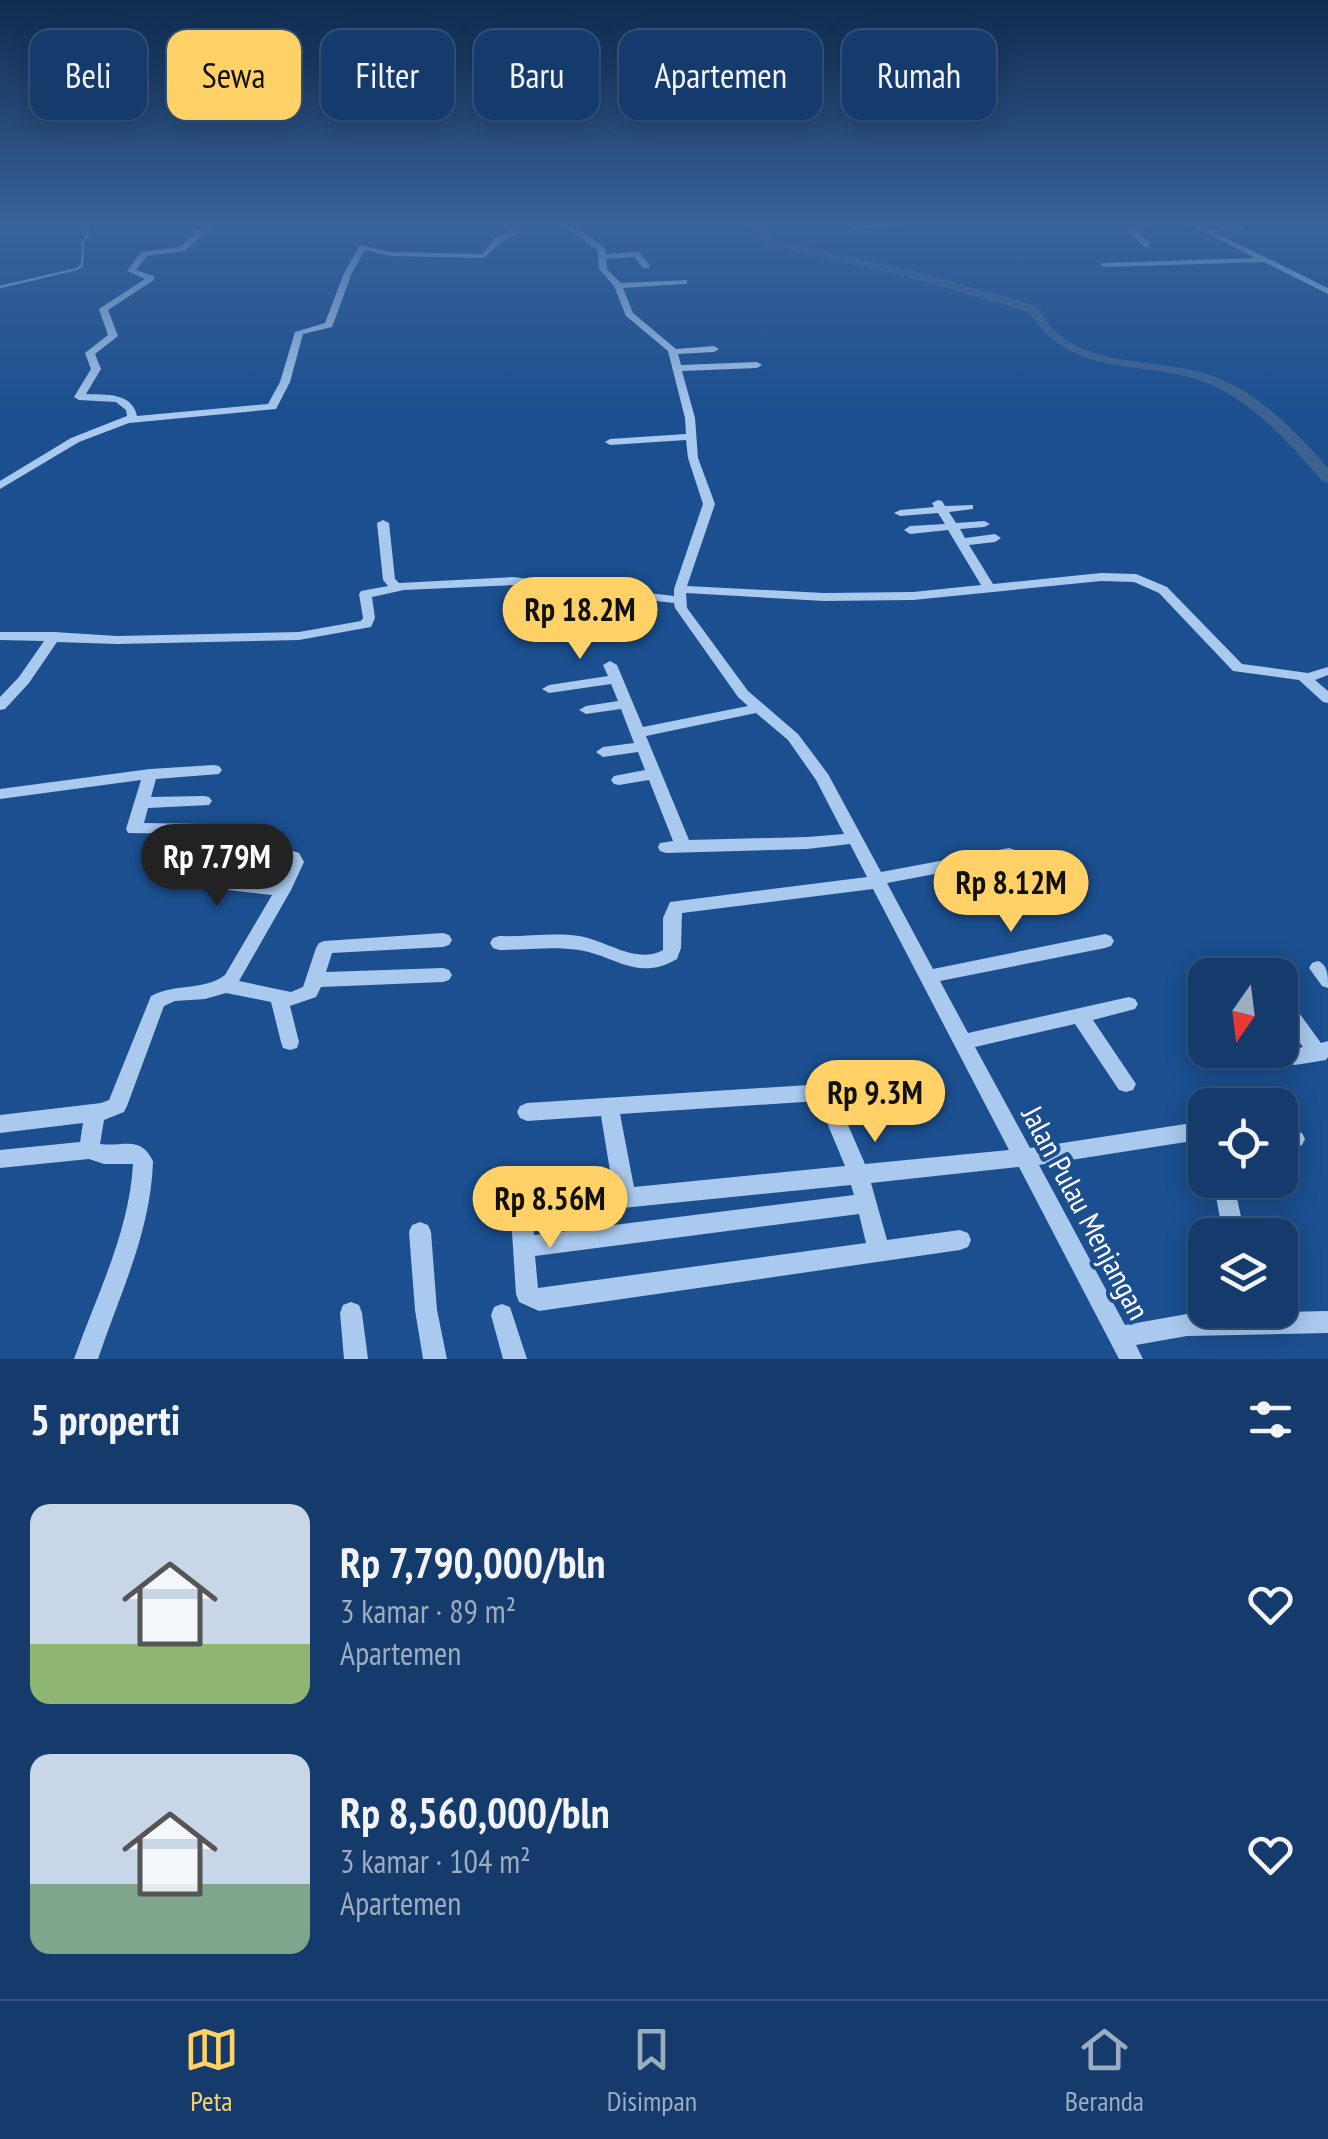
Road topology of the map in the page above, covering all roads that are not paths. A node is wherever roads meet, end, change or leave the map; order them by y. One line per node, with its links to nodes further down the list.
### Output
1 (137, 287): 7 (street)
2 (343, 287): 7 (street)
3 (619, 287): 5 (street)
4 (714, 349): 5 (street)
5 (675, 360): 6 (street); 8 (street)
6 (757, 364)
7 (130, 420): 10 (street)
8 (692, 437): 9 (street); 22 (street)
9 (610, 442)
10 (0, 486)
11 (940, 506): 12 (street); 13 (street); 16 (street)
12 (969, 507)
13 (900, 512)
14 (382, 523): 21 (street)
15 (984, 524): 16 (street)
16 (952, 526): 17 (street); 19 (street)
17 (910, 530)
18 (995, 538): 19 (street)
19 (961, 542): 20 (street)
20 (988, 587): 22 (street); 26 (street)
21 (399, 588): 22 (street); 24 (street)
22 (679, 594): 31 (street, Jalan Pulau Menjangan)
23 (0, 636): 24 (street)
24 (54, 636): 30 (street)
25 (1328, 670): 26 (street)
26 (1306, 678): 28 (street)
27 (550, 689): 29 (street)
28 (1328, 699)
29 (626, 704): 32 (street); 33 (street)
30 (0, 706)
31 (759, 708): 33 (street); 43 (street, Jalan Pulau Menjangan)
32 (586, 710)
33 (640, 740): 34 (street); 37 (street)
34 (603, 752)
35 (214, 770): 36 (street)
36 (150, 774): 39 (street); 41 (street)
37 (654, 774): 38 (street); 43 (street)
38 (618, 780)
39 (0, 794)
40 (204, 801): 41 (street)
41 (141, 803): 42 (street)
42 (197, 828)
43 (854, 838): 45 (street, Jalan Pulau Menjangan)
44 (1009, 854): 45 (street)
45 (877, 880): 49 (street); 51 (street, Jalan Pulau Menjangan)
46 (284, 890): 46 (street); 53 (street)
47 (443, 940): 52 (street)
48 (1105, 941): 51 (street)
49 (498, 943)
50 (443, 975): 52 (street)
51 (927, 976): 59 (street, Jalan Pulau Menjangan)
52 (314, 980): 54 (street)
53 (227, 986): 54 (street); 65 (street)
54 (279, 998): 58 (street)
55 (1130, 1004): 56 (street)
56 (1081, 1017): 59 (street); 62 (street)
57 (1298, 1022): 60 (street)
58 (290, 1042)
59 (963, 1042): 69 (street, Jalan Pulau Menjangan)
60 (1323, 1052): 61 (street)
61 (1298, 1056)
62 (1126, 1084)
63 (609, 1106): 64 (street); 71 (street); 72 (street)
64 (527, 1112)
65 (94, 1113): 66 (street); 68 (street)
66 (0, 1124)
67 (1188, 1133): 69 (street)
68 (90, 1150): 70 (street); 84 (street)
69 (1025, 1158): 71 (street); 83 (street, Jalan Pulau Menjangan)
70 (0, 1159)
71 (858, 1172): 72 (street); 73 (street)
72 (625, 1197): 76 (street)
73 (865, 1203): 76 (street); 77 (street)
74 (420, 1232): 86 (street)
75 (960, 1240): 77 (street)
76 (524, 1247): 77 (street)
77 (880, 1251)
78 (352, 1313): 85 (street)
79 (502, 1315): 87 (street)
80 (1298, 1320): 81 (street)
81 (1328, 1322)
82 (1188, 1325): 83 (street)
83 (1119, 1337): 88 (street, Jalan Pulau Menjangan)
84 (86, 1359)
85 (356, 1359)
86 (436, 1359)
87 (515, 1359)
88 (1131, 1359)

